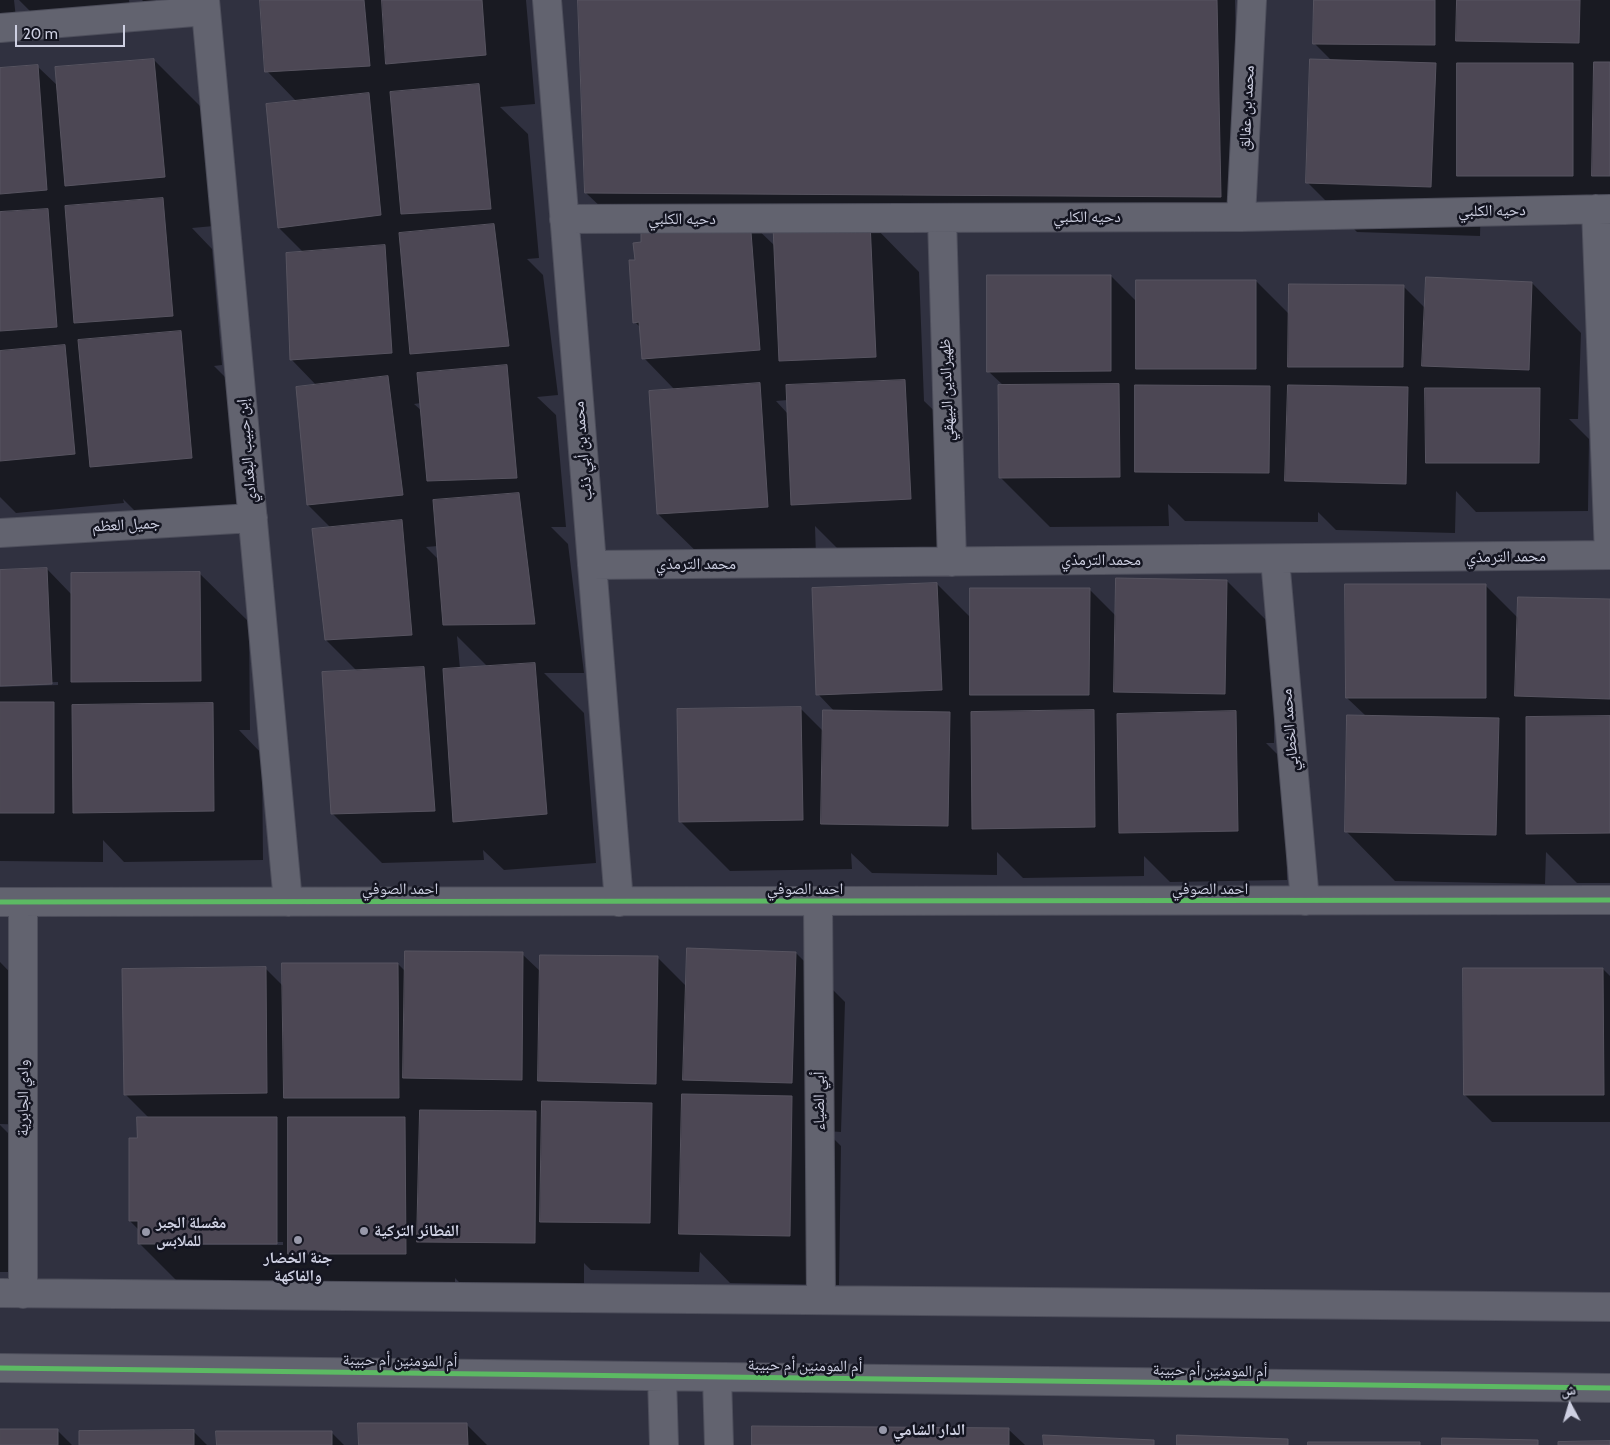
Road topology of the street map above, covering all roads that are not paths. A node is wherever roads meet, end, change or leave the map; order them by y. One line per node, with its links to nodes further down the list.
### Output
1 (547, 0): 8 (street, محمد بن أبي ذئب)
2 (1252, 0): 6 (street, محمد بن عفالق)
3 (205, 6): 4 (street); 9 (street, إبن حبيب البغدادي)
4 (0, 28)
5 (1603, 209): 6 (street, دحيه الكلبي); 11 (street)
6 (1241, 217): 7 (street, دحيه الكلبي)
7 (942, 218): 8 (street, دحيه الكلبي); 13 (street, ظهيرالدين البيهقي)
8 (564, 219): 14 (street, محمد بن أبي ذئب)
9 (253, 518): 10 (street, جميل العظم); 18 (street, إبن حبيب البغدادي)
10 (0, 533)
11 (1610, 555): 12 (street, محمد الترمذي)
12 (1275, 559): 13 (street, محمد الترمذي); 16 (street, محمد الخطابي)
13 (952, 562): 14 (street, محمد الترمذي)
14 (592, 565): 19 (street, محمد بن أبي ذئب)
15 (1610, 900): 16 (street, احمد الصوفي)
16 (1305, 901): 20 (street, احمد الصوفي)
17 (12, 902): 18 (street, احمد الصوفي); 21 (street, وادي الجابرية)
18 (288, 902): 19 (street, احمد الصوفي)
19 (619, 902): 20 (street, احمد الصوفي)
20 (818, 902): 22 (street, أبي الضياء)
21 (11, 1294): 22 (street)
22 (821, 1300): 23 (street)
23 (1610, 1307)
24 (0, 1368): 25 (street, أم المومنين أم حبيبة)
25 (662, 1377): 26 (street, أم المومنين أم حبيبة); 28 (street)
26 (717, 1377): 27 (street, أم المومنين أم حبيبة); 29 (street)
27 (1610, 1388)
28 (664, 1445)
29 (719, 1445)

